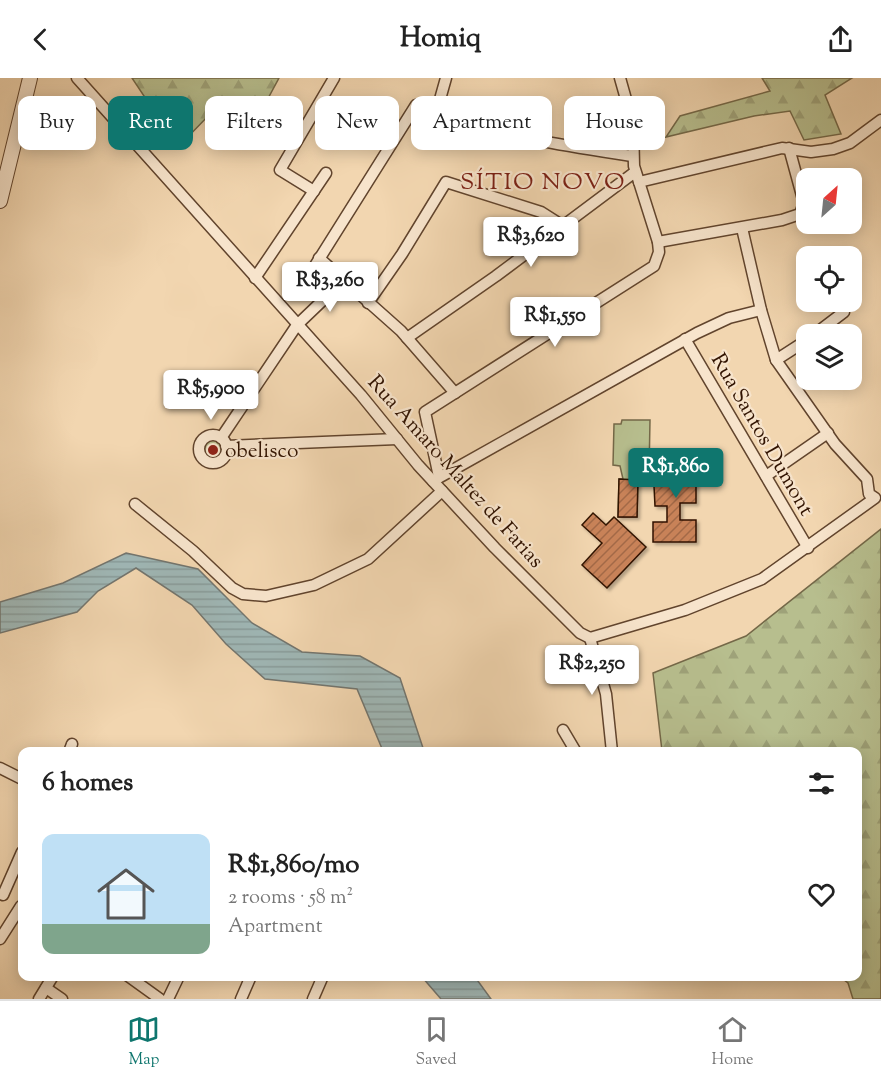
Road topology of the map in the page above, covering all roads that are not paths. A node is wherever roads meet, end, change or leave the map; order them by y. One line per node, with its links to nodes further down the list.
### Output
1 (30, 78): 14 (street)
2 (77, 78): 19 (street, Rua Amaro Maltez de Farias)
3 (334, 78): 13 (street)
4 (446, 78): 6 (street)
5 (620, 78): 11 (street)
6 (440, 96)
7 (411, 111): 18 (street)
8 (881, 120): 10 (street)
9 (552, 147): 11 (street)
10 (789, 148): 11 (street); 16 (street)
11 (635, 169): 15 (street); 17 (street)
12 (326, 173): 13 (street)
13 (314, 191): 19 (street)
14 (0, 201)
15 (562, 226): 22 (street); 27 (street)
16 (742, 228): 17 (street); 23 (street)
17 (658, 242): 31 (street)
18 (319, 258): 20 (street); 21 (street)
19 (255, 278): 26 (street, Rua Amaro Maltez de Farias)
20 (306, 280)
21 (344, 281): 22 (street); 26 (street)
22 (368, 303): 27 (street)
23 (761, 310): 28 (street); 30 (street)
24 (844, 312): 25 (street)
25 (828, 324)
26 (297, 325): 33 (street, Rua Amaro Maltez de Farias); 33 (street)
27 (407, 338): 31 (street)
28 (685, 339): 34 (street, Rua Santos Dumont); 35 (street)
29 (796, 347): 30 (street)
30 (776, 360): 32 (street)
31 (455, 393): 35 (street)
32 (828, 433): 34 (street); 38 (street)
33 (397, 439): 35 (street, Rua Amaro Maltez de Farias)
34 (766, 476): 38 (street, Rua Santos Dumont)
35 (436, 479): 36 (street, Rua Amaro Maltez de Farias)
36 (442, 491): 37 (street); 39 (street, Rua Amaro Maltez de Farias)
37 (135, 504)
38 (808, 548): 39 (street)
39 (590, 638): 42 (street)
40 (563, 730): 41 (street)
41 (573, 747)
42 (611, 747)
43 (0, 768): 44 (street)
44 (18, 777)
45 (18, 860): 46 (street)
46 (2, 894): 47 (street)
47 (18, 904)
48 (18, 912): 49 (street)
49 (0, 939)
50 (51, 981): 55 (street)
51 (135, 981): 58 (street)
52 (177, 981): 59 (street)
53 (249, 981): 60 (street)
54 (321, 981): 61 (street)
55 (46, 988): 56 (street); 57 (street)
56 (39, 999)
57 (62, 999)
58 (160, 999)
59 (168, 999)
60 (241, 999)
61 (313, 999)

